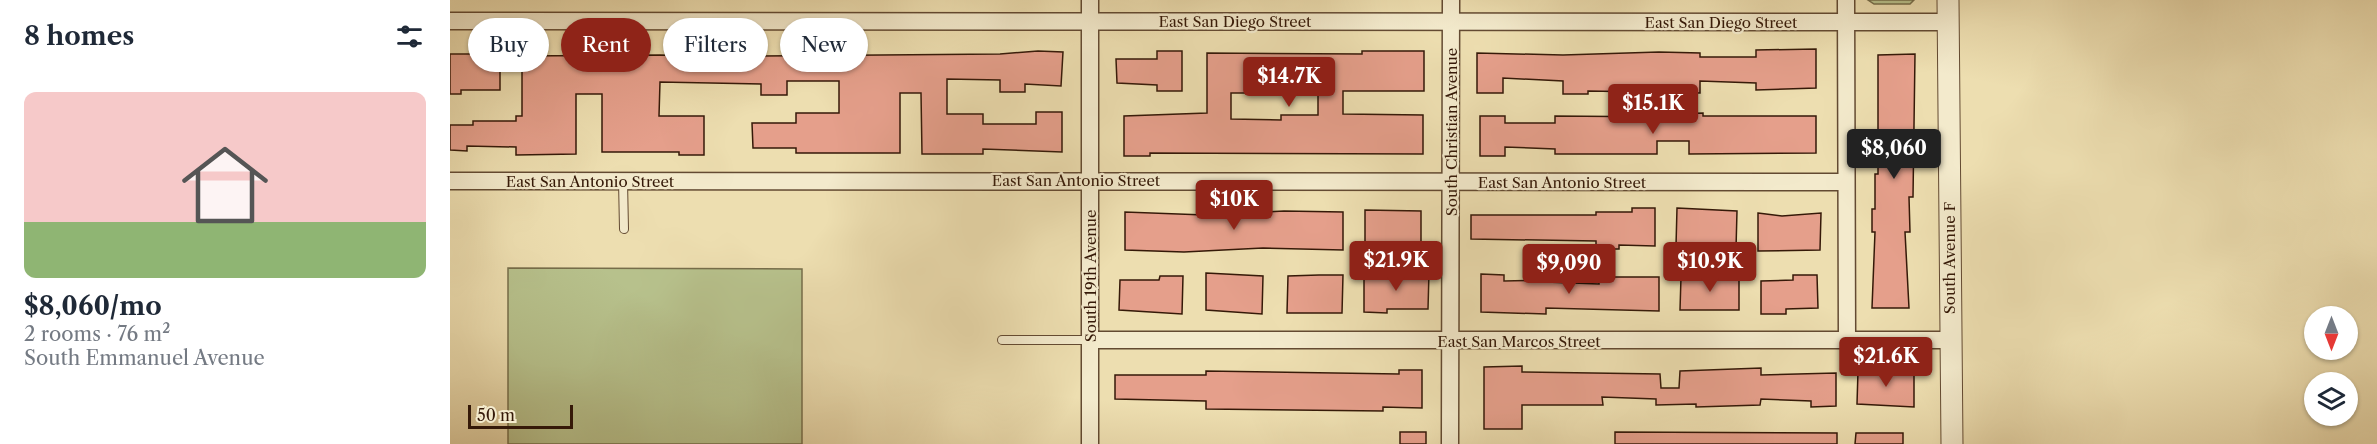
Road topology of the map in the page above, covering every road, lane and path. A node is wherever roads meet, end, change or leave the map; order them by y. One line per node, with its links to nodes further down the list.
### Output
1 (1090, 0): 6 (street, South 19th Avenue)
2 (1451, 0): 7 (street, South Christian Avenue)
3 (1846, 0): 8 (street)
4 (1948, 0): 9 (street, South Avenue F)
5 (450, 21): 6 (street, East San Diego Street)
6 (1090, 21): 7 (street, East San Diego Street); 10 (street, South 19th Avenue)
7 (1451, 21): 8 (street, East San Diego Street); 13 (street, South Christian Avenue)
8 (1846, 22): 9 (street, East San Diego Street); 14 (street)
9 (1948, 22): 19 (street, South Avenue F)
10 (1090, 180): 12 (street, East San Antonio Street); 13 (street, East San Antonio Street); 18 (street, South 19th Avenue)
11 (450, 181): 12 (street, East San Antonio Street)
12 (623, 181): 15 (lane)
13 (1450, 181): 14 (street, East San Antonio Street); 20 (street, South Christian Avenue)
14 (1846, 182): 16 (street)
15 (624, 228)
16 (1847, 339): 19 (street, East San Marcos Street); 20 (street, East San Marcos Street)
17 (1002, 340): 18 (lane)
18 (1090, 340): 20 (street, East San Marcos Street); 21 (street, South 19th Avenue)
19 (1949, 340): 23 (street, South Avenue F)
20 (1450, 341): 22 (street, South Christian Avenue)
21 (1090, 444)
22 (1450, 444)
23 (1952, 444)

